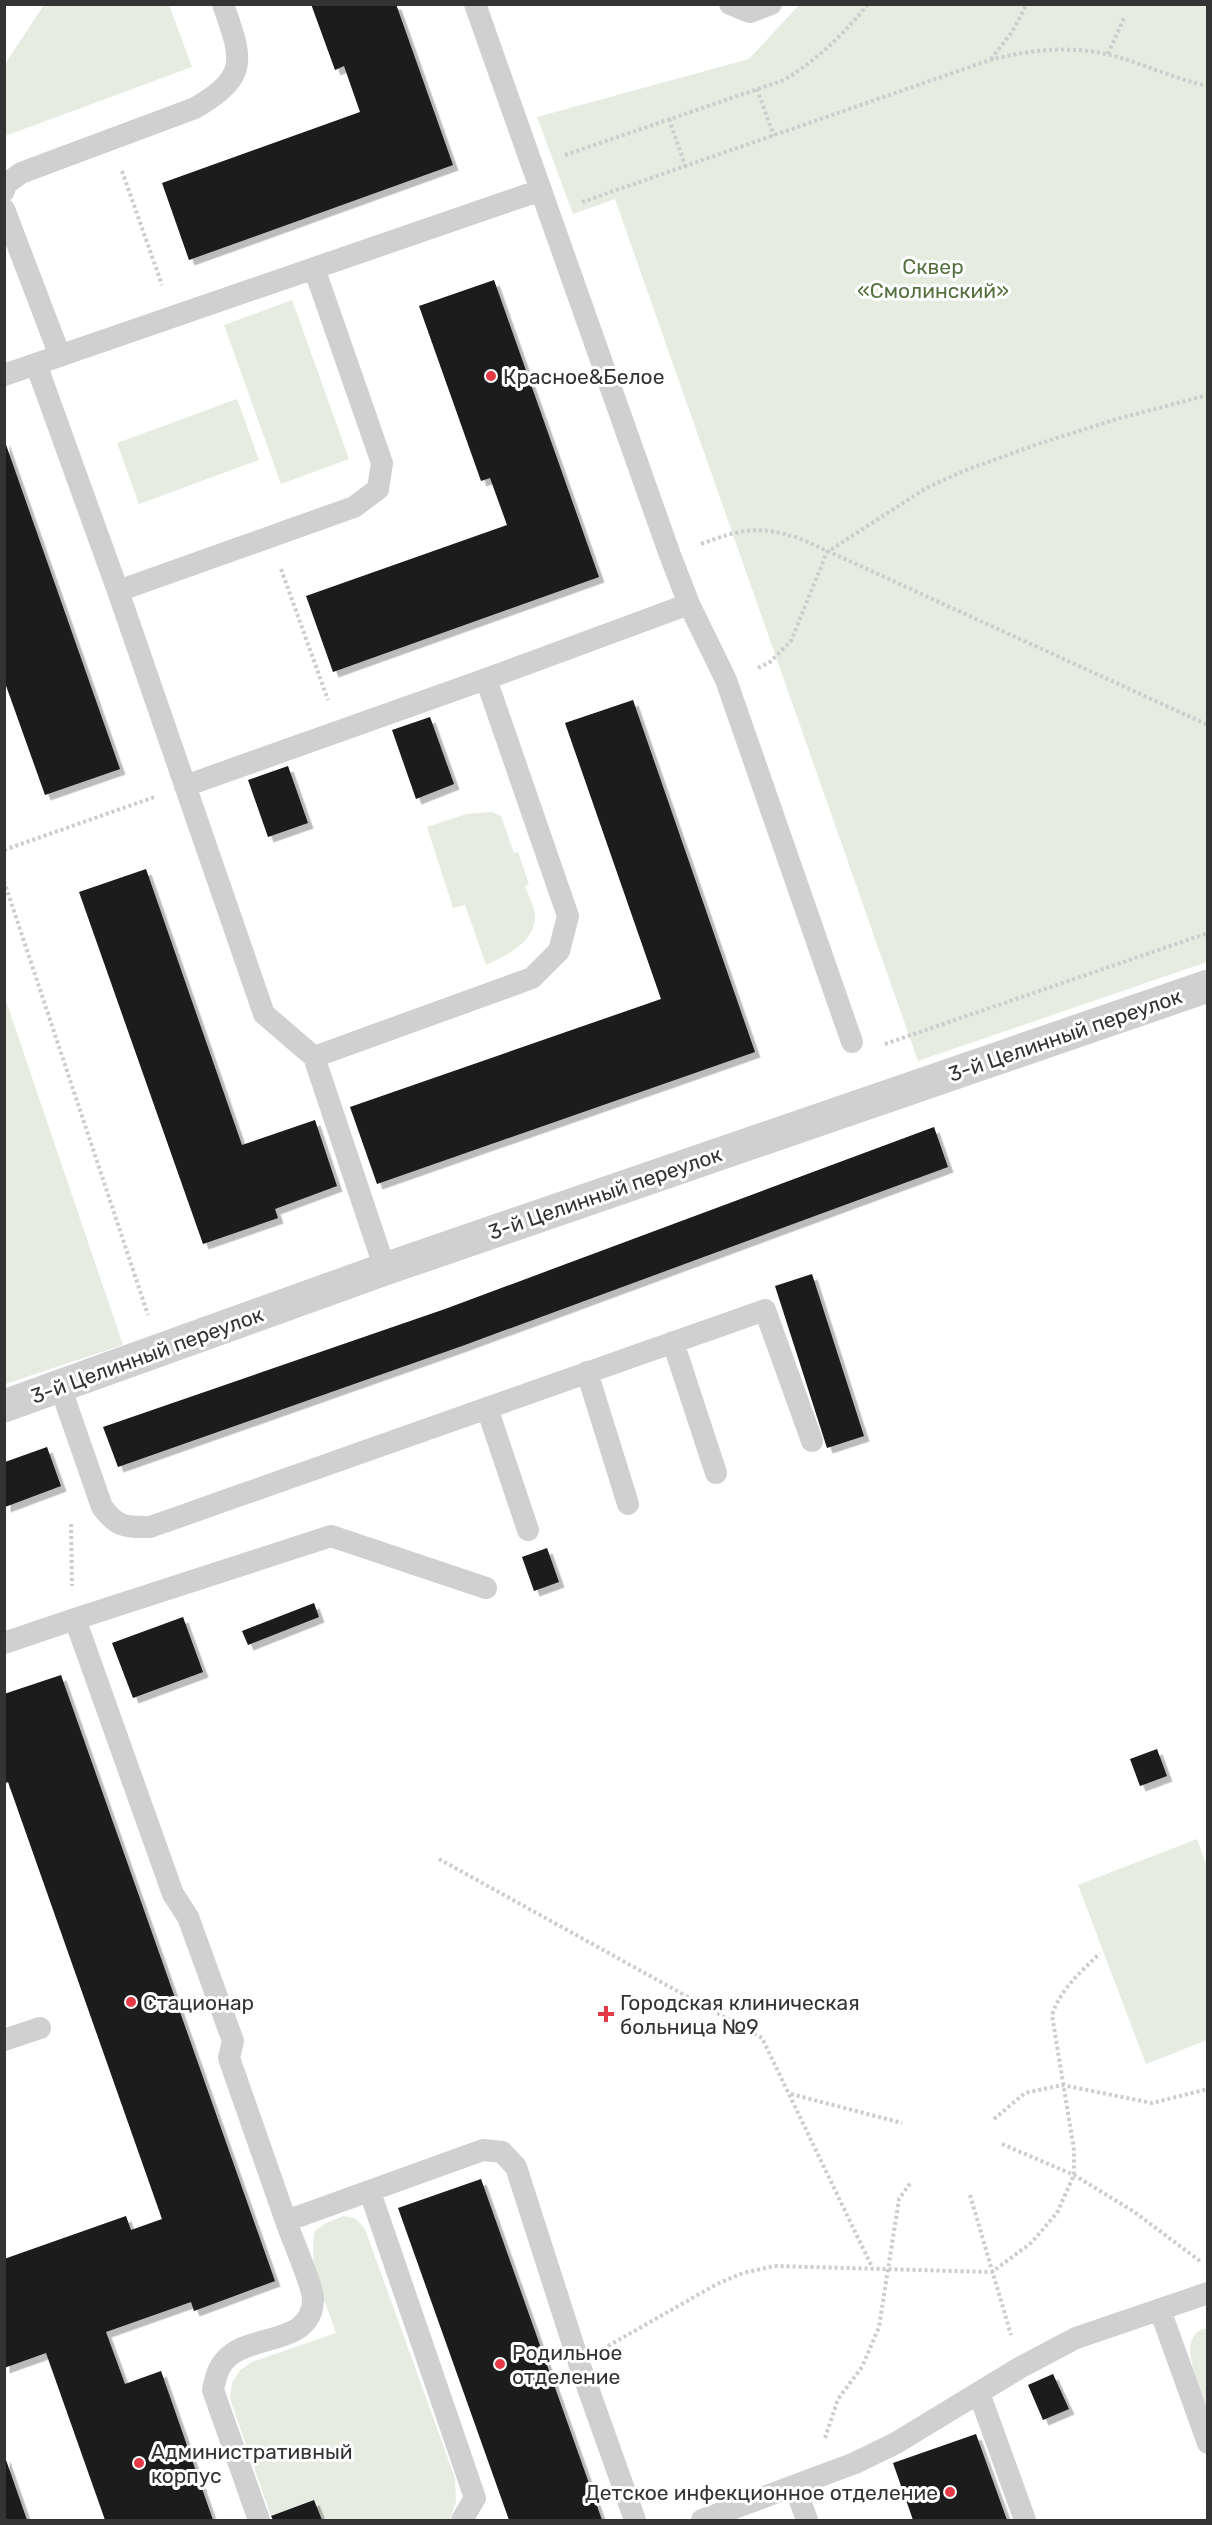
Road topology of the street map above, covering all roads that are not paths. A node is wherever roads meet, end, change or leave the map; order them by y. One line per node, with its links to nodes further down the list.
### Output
1 (223, 4): 6 (lane)
2 (475, 4): 5 (lane)
3 (730, 4): 4 (lane)
4 (771, 4)
5 (541, 190): 8 (lane); 13 (lane)
6 (4, 191)
7 (4, 209): 9 (lane)
8 (314, 268): 9 (lane); 12 (lane)
9 (60, 356): 10 (lane)
10 (36, 364): 11 (lane); 12 (lane)
11 (4, 375)
12 (118, 591): 15 (lane)
13 (689, 604): 14 (lane); 17 (lane)
14 (486, 680): 15 (lane); 18 (lane)
15 (185, 786): 18 (lane)
16 (1208, 986): 19 (street, 3-й Целинный переулок)
17 (852, 1042)
18 (314, 1057): 19 (lane)
19 (385, 1269): 22 (street, 3-й Целинный переулок)
20 (673, 1342): 21 (lane); 25 (lane); 26 (lane)
21 (587, 1372): 24 (lane); 27 (lane)
22 (60, 1386): 23 (street, 3-й Целинный переулок); 24 (lane)
23 (4, 1406)
24 (487, 1408): 28 (lane)
25 (812, 1441)
26 (716, 1473)
27 (628, 1504)
28 (528, 1530)
29 (486, 1588): 30 (lane)
30 (75, 1619): 31 (lane); 35 (lane)
31 (4, 1643)
32 (39, 2028): 33 (lane)
33 (4, 2040)
34 (370, 2192): 35 (lane); 42 (lane); 43 (lane)
35 (286, 2221): 41 (lane)
36 (1208, 2293): 37 (lane)
37 (1160, 2310): 38 (lane); 39 (lane)
38 (979, 2393): 40 (lane); 46 (lane)
39 (1208, 2442)
40 (802, 2484): 44 (lane); 45 (lane)
41 (259, 2520)
42 (462, 2520)
43 (635, 2520)
44 (702, 2520)
45 (807, 2520)
46 (1025, 2520)

